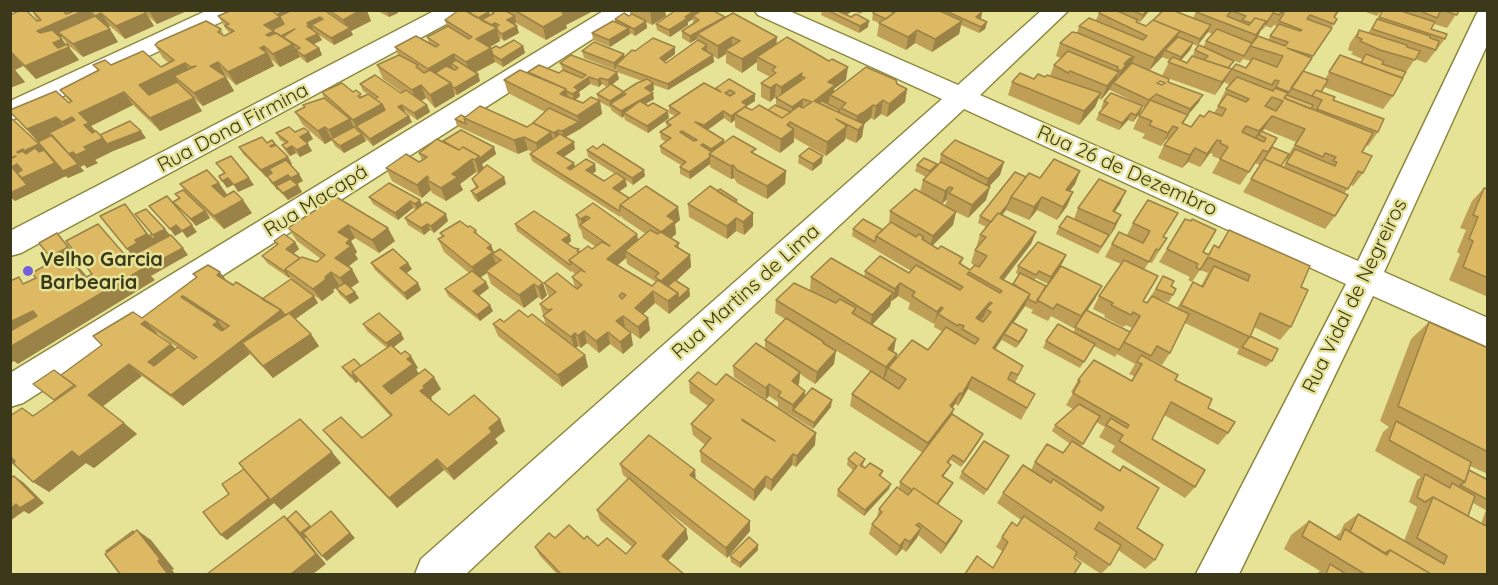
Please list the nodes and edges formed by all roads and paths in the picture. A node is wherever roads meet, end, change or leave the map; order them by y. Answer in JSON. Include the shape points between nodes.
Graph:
{"nodes":[{"id":1,"x":228,"y":10,"type":"edge"},
{"id":2,"x":455,"y":10,"type":"edge"},
{"id":3,"x":622,"y":10,"type":"edge"},
{"id":4,"x":766,"y":10,"type":"edge"},
{"id":5,"x":1488,"y":15,"type":"edge"},
{"id":6,"x":1052,"y":25,"type":"edge"},
{"id":7,"x":961,"y":97,"type":"junction"},
{"id":8,"x":10,"y":112,"type":"edge"},
{"id":9,"x":10,"y":244,"type":"edge"},
{"id":10,"x":1366,"y":277,"type":"junction"},
{"id":11,"x":1488,"y":333,"type":"edge"},
{"id":12,"x":10,"y":392,"type":"edge"},
{"id":13,"x":436,"y":574,"type":"edge"},
{"id":14,"x":1217,"y":574,"type":"edge"}],
"edges":[{"from":1,"to":8,"type":"street"},
{"from":2,"to":9,"type":"street","name":"Rua Dona Firmina"},
{"from":3,"to":12,"type":"street","name":"Rua Macapá"},
{"from":4,"to":7,"type":"street","name":"Rua 26 de Dezembro"},
{"from":5,"to":10,"type":"street","name":"Rua Vidal de Negreiros"},
{"from":6,"to":7,"type":"street","name":"Rua Martins de Lima"},
{"from":7,"to":10,"type":"street","name":"Rua 26 de Dezembro"},
{"from":7,"to":13,"type":"street","name":"Rua Martins de Lima"},
{"from":10,"to":11,"type":"street","name":"Rua 26 de Dezembro"},
{"from":10,"to":14,"type":"street","name":"Rua Vidal de Negreiros"}]}
